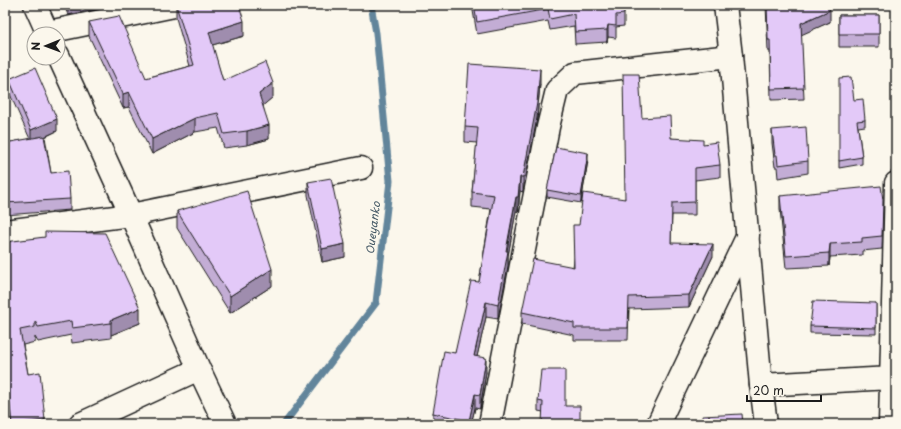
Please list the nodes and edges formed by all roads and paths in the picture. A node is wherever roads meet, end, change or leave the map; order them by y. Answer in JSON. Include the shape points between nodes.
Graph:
{"nodes":[{"id":1,"x":35,"y":5,"type":"edge"},
{"id":2,"x":178,"y":5,"type":"edge"},
{"id":3,"x":725,"y":5,"type":"edge"},
{"id":4,"x":45,"y":26,"type":"edge"},
{"id":5,"x":66,"y":29,"type":"edge"},
{"id":6,"x":731,"y":56,"type":"junction"},
{"id":7,"x":63,"y":66,"type":"edge"},
{"id":8,"x":361,"y":168,"type":"dead end"},
{"id":9,"x":896,"y":195,"type":"edge"},
{"id":10,"x":131,"y":215,"type":"junction"},
{"id":11,"x":5,"y":231,"type":"edge"},
{"id":12,"x":748,"y":234,"type":"junction"},
{"id":13,"x":199,"y":369,"type":"junction"},
{"id":14,"x":891,"y":378,"type":"junction"},
{"id":15,"x":761,"y":385,"type":"junction"},
{"id":16,"x":80,"y":424,"type":"edge"},
{"id":17,"x":226,"y":424,"type":"edge"},
{"id":18,"x":490,"y":424,"type":"edge"},
{"id":19,"x":658,"y":424,"type":"edge"},
{"id":20,"x":766,"y":424,"type":"edge"},
{"id":21,"x":890,"y":424,"type":"edge"}],
"edges":[{"from":1,"to":4,"type":"street"},
{"from":2,"to":5,"type":"street"},
{"from":3,"to":6,"type":"street"},
{"from":6,"to":12,"type":"street"},
{"from":6,"to":18,"type":"street","via":[[575,73],[557,90]]},
{"from":7,"to":10,"type":"street"},
{"from":8,"to":10,"type":"street"},
{"from":9,"to":14,"type":"street"},
{"from":10,"to":11,"type":"street"},
{"from":10,"to":13,"type":"street"},
{"from":12,"to":15,"type":"street"},
{"from":12,"to":19,"type":"street"},
{"from":13,"to":16,"type":"street"},
{"from":13,"to":17,"type":"street"},
{"from":14,"to":15,"type":"street"},
{"from":14,"to":21,"type":"street"},
{"from":15,"to":20,"type":"street"}]}
